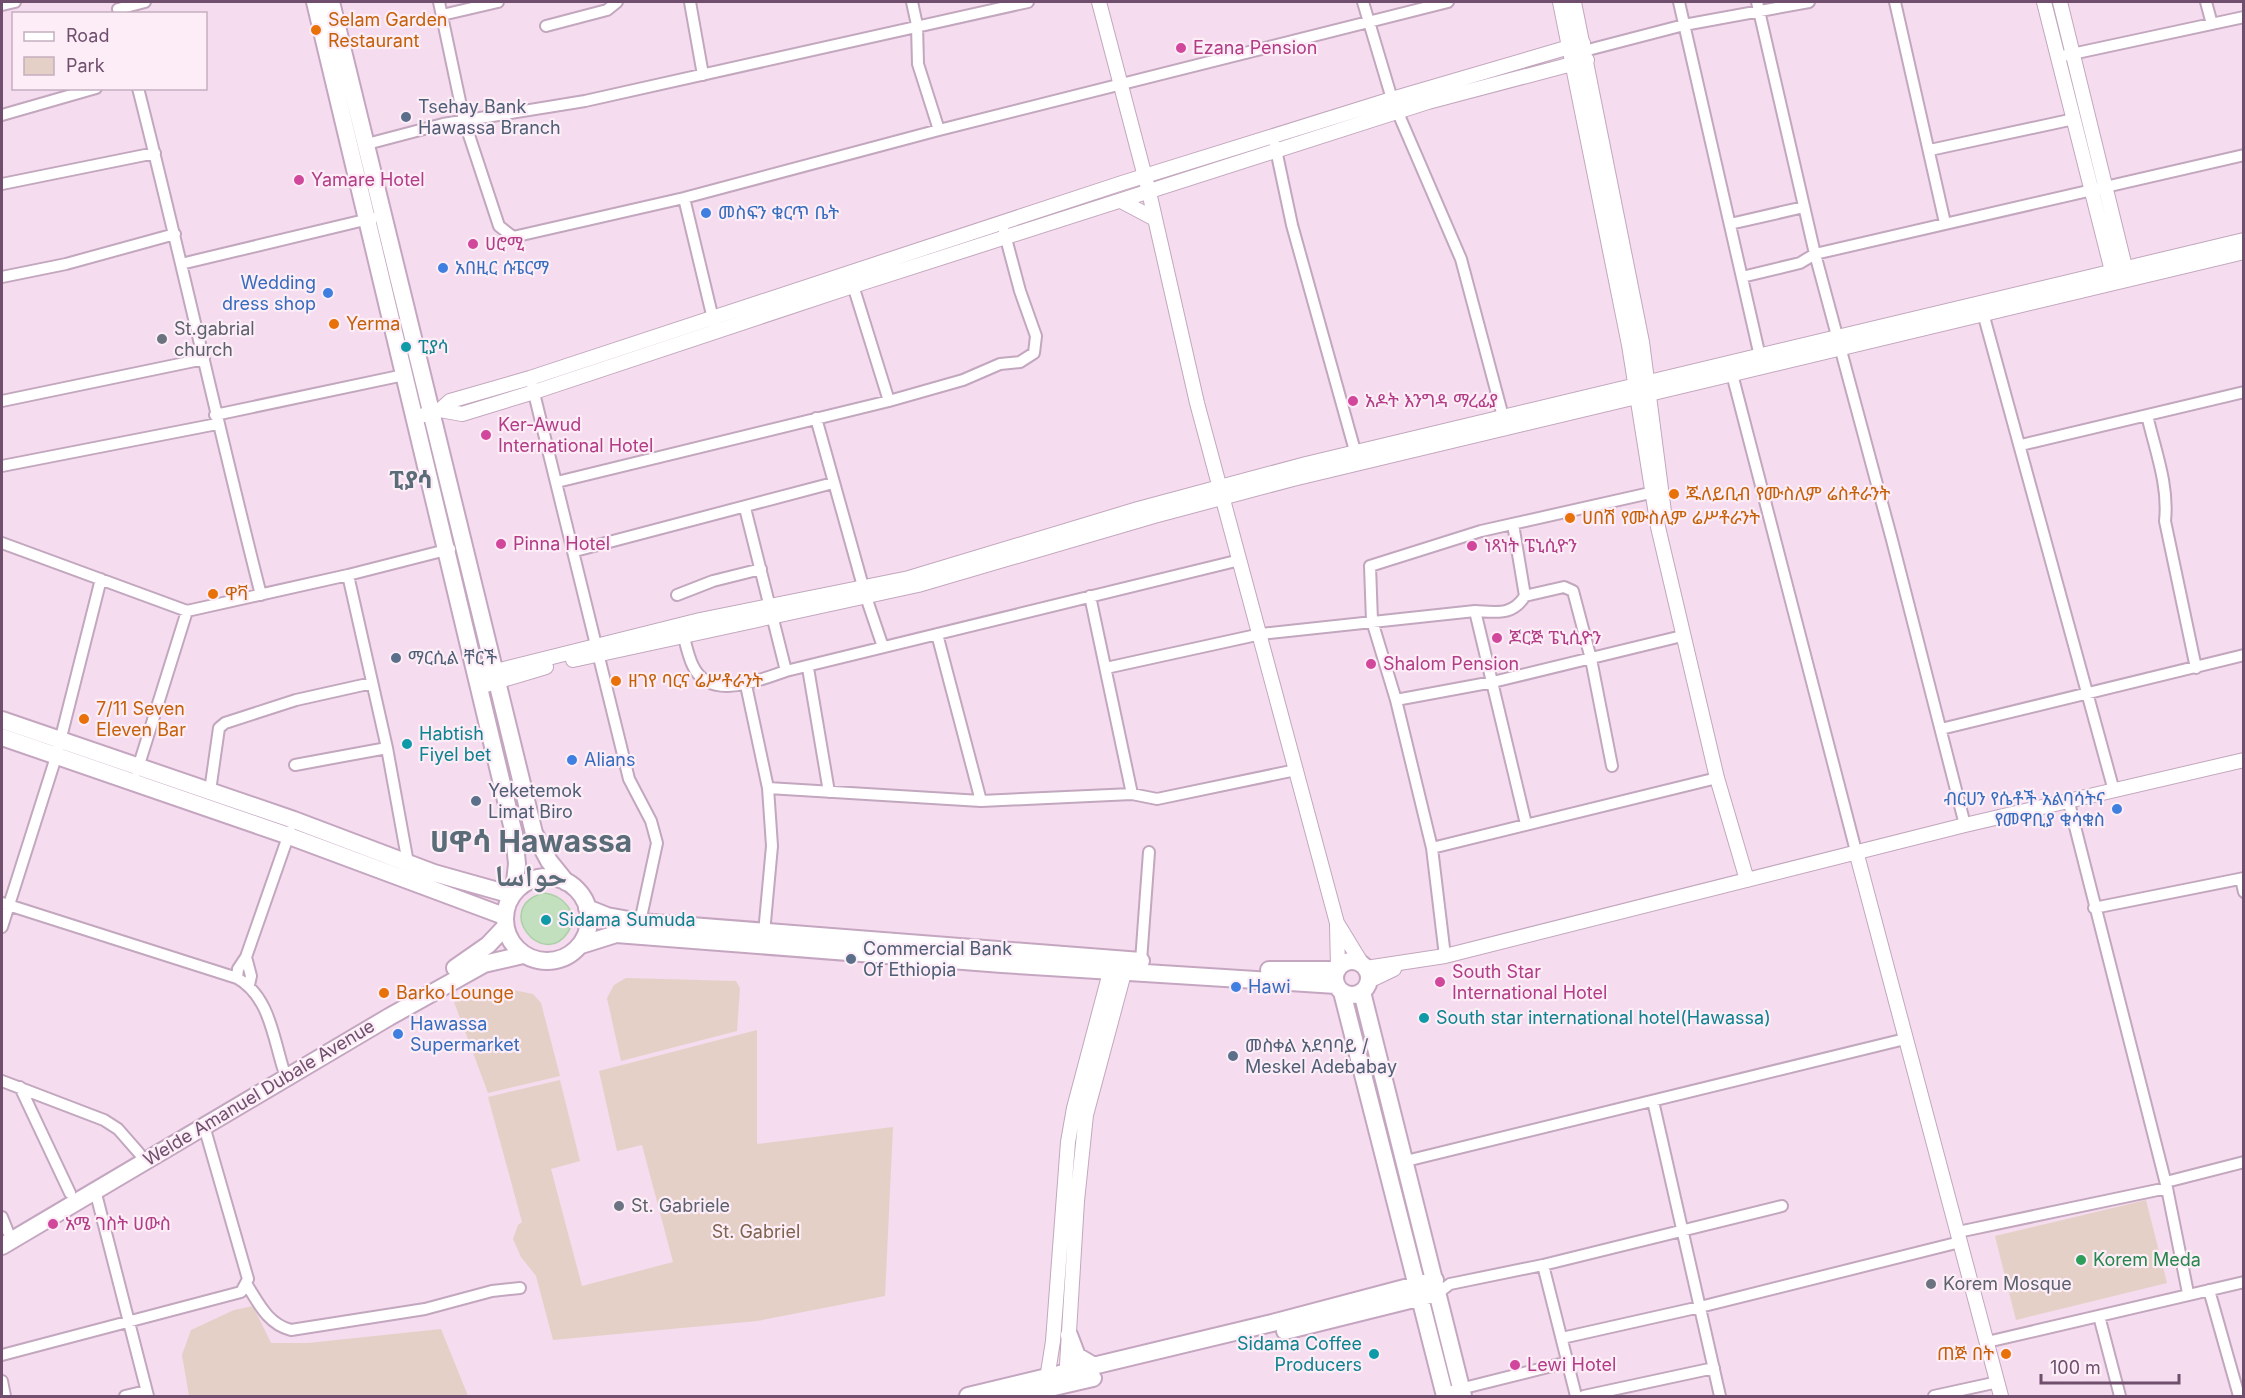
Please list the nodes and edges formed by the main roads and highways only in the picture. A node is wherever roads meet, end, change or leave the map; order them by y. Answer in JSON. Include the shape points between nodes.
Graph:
{"nodes":[{"id":1,"x":315,"y":2,"type":"edge"},
{"id":2,"x":331,"y":2,"type":"edge"},
{"id":3,"x":375,"y":218,"type":"junction"},
{"id":4,"x":2,"y":720,"type":"edge"},
{"id":5,"x":2,"y":737,"type":"edge"},
{"id":6,"x":58,"y":748,"type":"junction"},
{"id":7,"x":517,"y":864,"type":"junction"},
{"id":8,"x":566,"y":882,"type":"junction"},
{"id":9,"x":482,"y":887,"type":"junction"},
{"id":10,"x":513,"y":893,"type":"junction"},
{"id":11,"x":587,"y":908,"type":"junction"},
{"id":12,"x":505,"y":921,"type":"junction"},
{"id":13,"x":581,"y":945,"type":"junction"},
{"id":14,"x":523,"y":955,"type":"junction"},
{"id":15,"x":1124,"y":964,"type":"junction"},
{"id":16,"x":1365,"y":976,"type":"junction"},
{"id":17,"x":1338,"y":979,"type":"junction"},
{"id":18,"x":3,"y":1233,"type":"edge"},
{"id":19,"x":1441,"y":1286,"type":"junction"},
{"id":20,"x":1418,"y":1291,"type":"junction"},
{"id":21,"x":1069,"y":1335,"type":"road end"},
{"id":22,"x":1094,"y":1366,"type":"junction"},
{"id":23,"x":1066,"y":1378,"type":"junction"},
{"id":24,"x":1046,"y":1383,"type":"junction"},
{"id":25,"x":1462,"y":1393,"type":"edge"},
{"id":26,"x":1444,"y":1395,"type":"edge"},
{"id":27,"x":968,"y":1396,"type":"edge"},
{"id":28,"x":1015,"y":1396,"type":"edge"}],
"edges":[{"from":1,"to":3,"type":"main road"},
{"from":2,"to":3,"type":"main road","via":[[367,144]]},
{"from":3,"to":7,"type":"main road","via":[[413,417],[514,834]]},
{"from":3,"to":8,"type":"main road","via":[[436,411],[464,545],[534,833]]},
{"from":4,"to":6,"type":"main road"},
{"from":5,"to":6,"type":"main road"},
{"from":6,"to":9,"type":"main road","via":[[138,766]]},
{"from":6,"to":12,"type":"main road","via":[[134,783],[289,836]]},
{"from":7,"to":9,"type":"main road","via":[[504,881]]},
{"from":7,"to":10,"type":"main road"},
{"from":8,"to":10,"type":"main road","via":[[550,877],[534,879]]},
{"from":8,"to":11,"type":"main road","via":[[579,892]]},
{"from":9,"to":10,"type":"main road"},
{"from":10,"to":12,"type":"main road"},
{"from":11,"to":13,"type":"main road","via":[[588,927]]},
{"from":11,"to":15,"type":"main road","via":[[640,922]]},
{"from":12,"to":14,"type":"main road","via":[[511,943]]},
{"from":12,"to":18,"type":"main road","via":[[473,957]]},
{"from":13,"to":14,"type":"main road","via":[[569,956],[554,961],[538,961]]},
{"from":13,"to":15,"type":"main road","via":[[616,934]]},
{"from":14,"to":18,"type":"main road","name":"Welde Amanuel Dubale Avenue","via":[[484,964],[95,1190]]},
{"from":15,"to":17,"type":"main road","via":[[1290,971]]},
{"from":16,"to":17,"type":"main road","via":[[1350,961]]},
{"from":16,"to":17,"type":"main road","via":[[1354,995]]},
{"from":16,"to":19,"type":"main road","via":[[1406,1161]]},
{"from":17,"to":20,"type":"main road"},
{"from":19,"to":20,"type":"main road"},
{"from":19,"to":25,"type":"main road"},
{"from":20,"to":22,"type":"main road"},
{"from":20,"to":23,"type":"main road"},
{"from":20,"to":26,"type":"main road"},
{"from":21,"to":22,"type":"main road","via":[[1077,1356]]},
{"from":22,"to":23,"type":"main road"},
{"from":23,"to":24,"type":"main road"},
{"from":24,"to":27,"type":"main road"},
{"from":24,"to":28,"type":"main road"}]}
